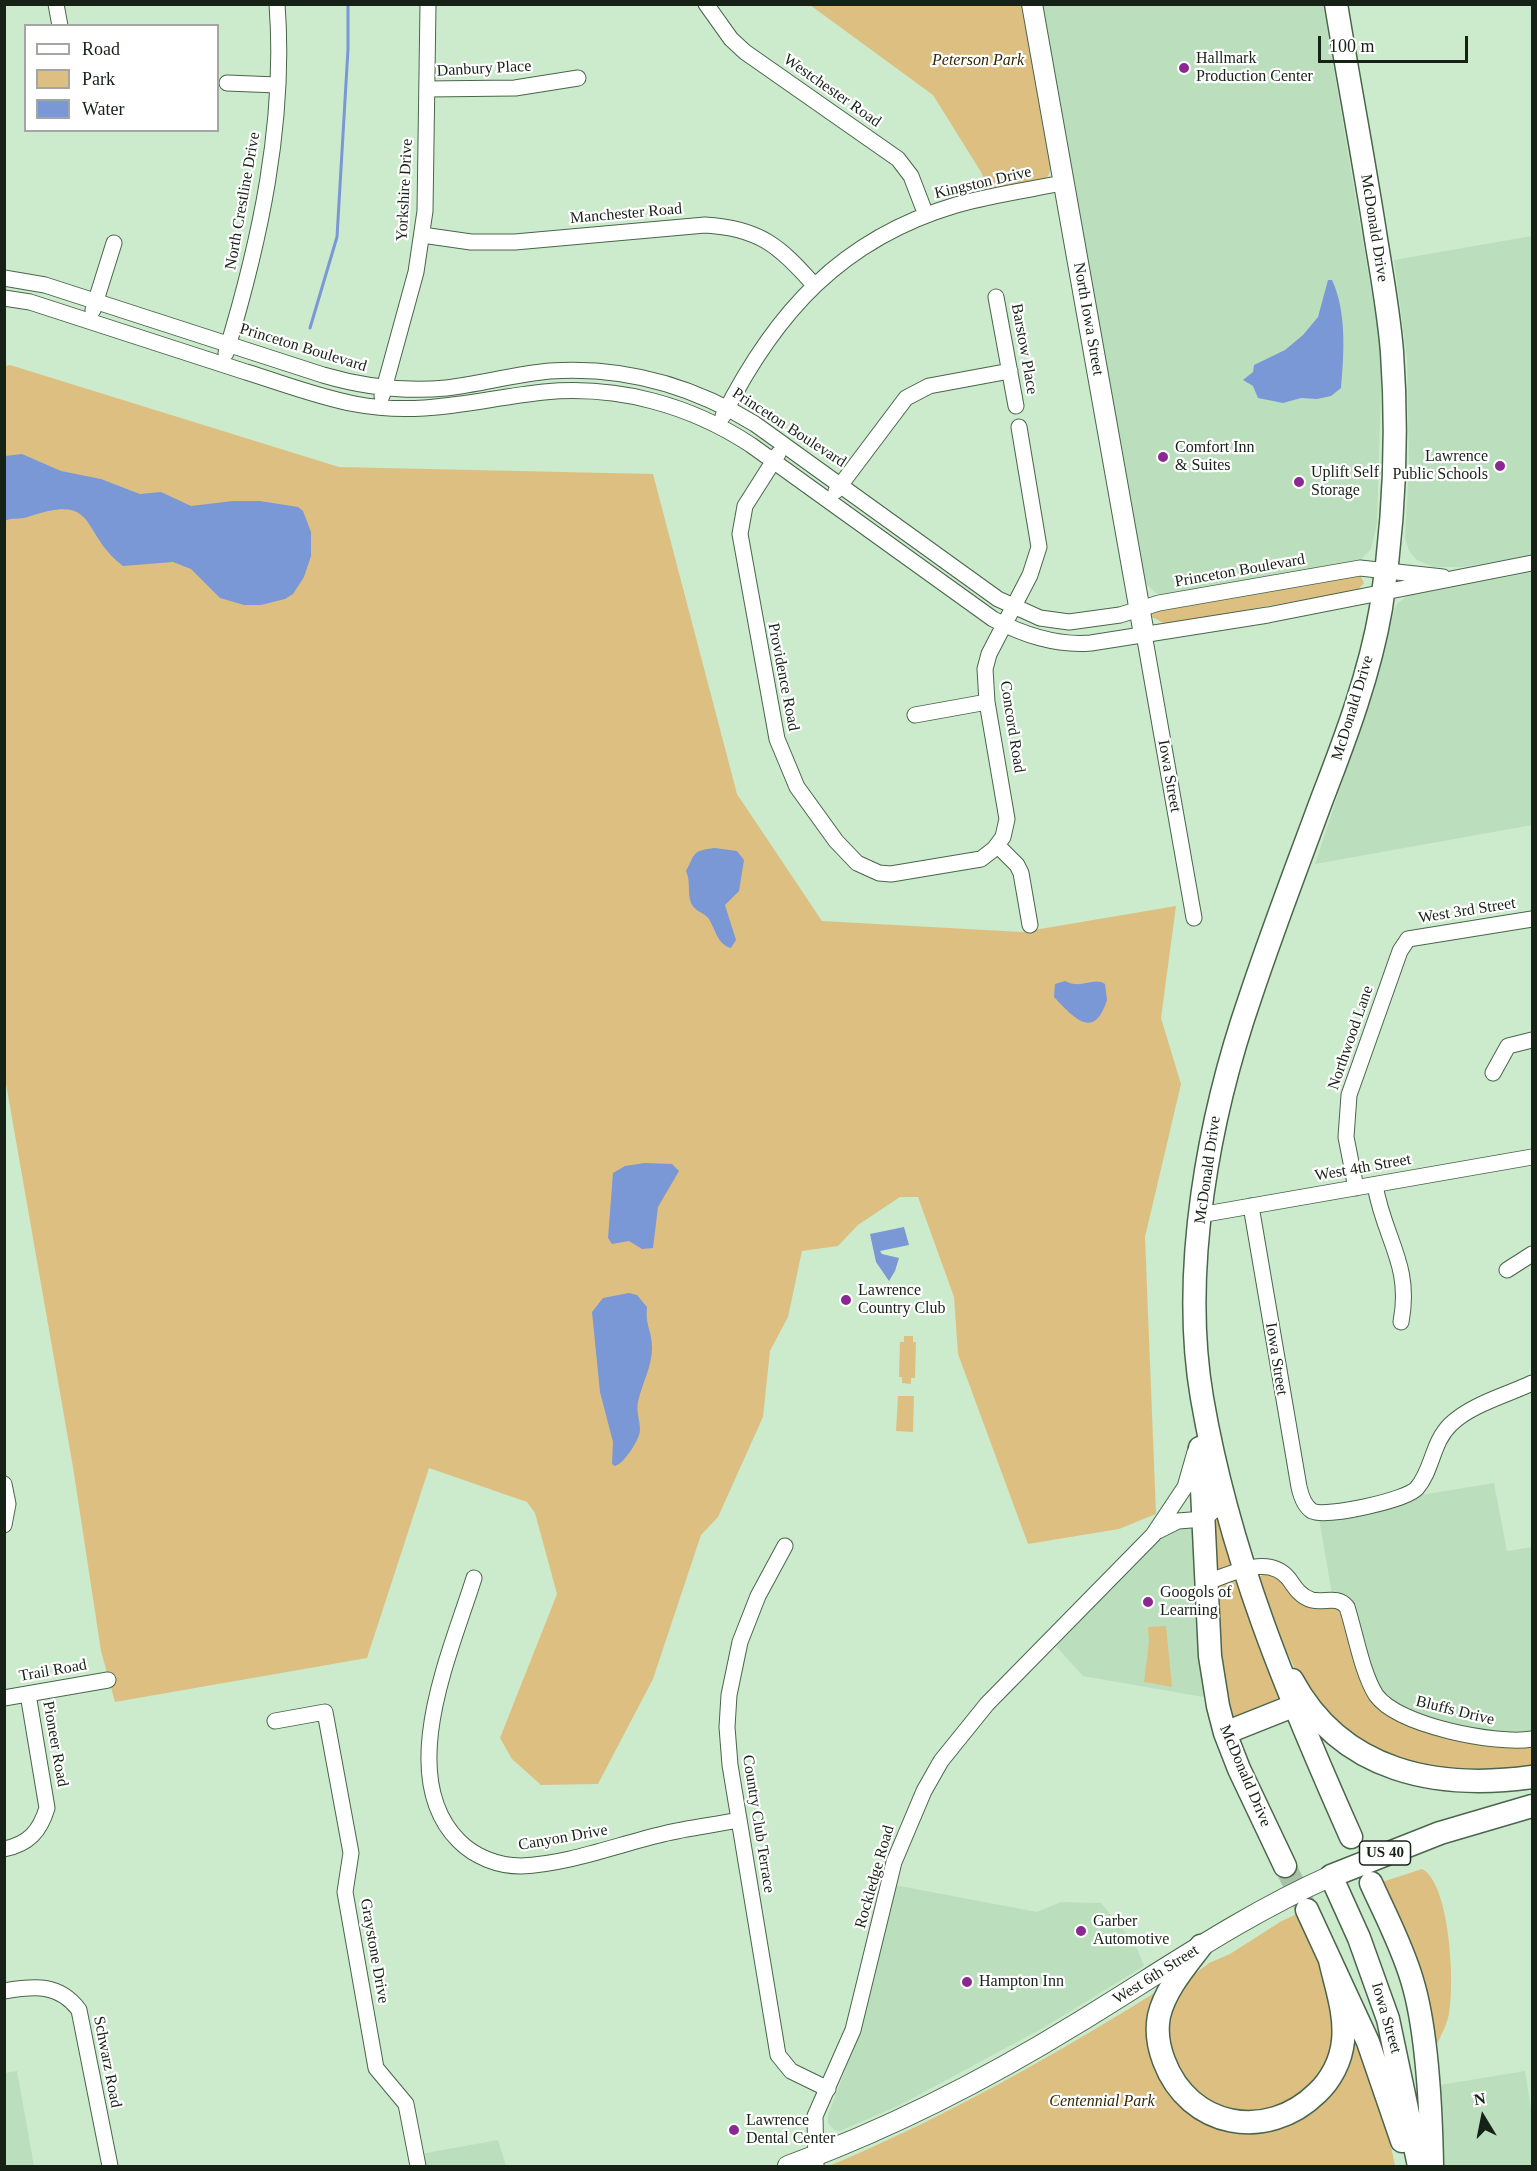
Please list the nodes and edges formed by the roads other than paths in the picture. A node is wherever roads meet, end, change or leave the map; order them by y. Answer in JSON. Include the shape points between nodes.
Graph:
{"nodes":[{"id":1,"x":56,"y":4,"type":"edge"},
{"id":2,"x":277,"y":4,"type":"edge"},
{"id":3,"x":428,"y":4,"type":"edge"},
{"id":4,"x":706,"y":4,"type":"edge"},
{"id":5,"x":1032,"y":4,"type":"edge"},
{"id":6,"x":1336,"y":4,"type":"edge"},
{"id":7,"x":60,"y":24,"type":"edge"},
{"id":8,"x":578,"y":78,"type":"dead end"},
{"id":9,"x":227,"y":83,"type":"dead end"},
{"id":10,"x":277,"y":85,"type":"junction"},
{"id":11,"x":427,"y":89,"type":"junction"},
{"id":12,"x":1063,"y":183,"type":"junction"},
{"id":13,"x":926,"y":215,"type":"junction"},
{"id":14,"x":422,"y":235,"type":"junction"},
{"id":15,"x":114,"y":243,"type":"dead end"},
{"id":16,"x":4,"y":278,"type":"edge"},
{"id":17,"x":814,"y":285,"type":"junction"},
{"id":18,"x":996,"y":297,"type":"dead end"},
{"id":19,"x":4,"y":298,"type":"edge"},
{"id":20,"x":96,"y":301,"type":"junction"},
{"id":21,"x":90,"y":321,"type":"junction"},
{"id":22,"x":228,"y":344,"type":"junction"},
{"id":23,"x":222,"y":364,"type":"junction"},
{"id":24,"x":1010,"y":371,"type":"junction"},
{"id":25,"x":383,"y":388,"type":"junction"},
{"id":26,"x":1016,"y":406,"type":"dead end"},
{"id":27,"x":727,"y":407,"type":"junction"},
{"id":28,"x":381,"y":408,"type":"junction"},
{"id":29,"x":718,"y":425,"type":"junction"},
{"id":30,"x":1019,"y":427,"type":"dead end"},
{"id":31,"x":784,"y":445,"type":"junction"},
{"id":32,"x":773,"y":460,"type":"junction"},
{"id":33,"x":841,"y":484,"type":"junction"},
{"id":34,"x":829,"y":501,"type":"junction"},
{"id":35,"x":1533,"y":563,"type":"edge"},
{"id":36,"x":1386,"y":569,"type":"junction"},
{"id":37,"x":1452,"y":578,"type":"junction"},
{"id":38,"x":1382,"y":594,"type":"junction"},
{"id":39,"x":1012,"y":607,"type":"junction"},
{"id":40,"x":1139,"y":609,"type":"junction"},
{"id":41,"x":1004,"y":625,"type":"junction"},
{"id":42,"x":1144,"y":634,"type":"junction"},
{"id":43,"x":987,"y":702,"type":"junction"},
{"id":44,"x":915,"y":715,"type":"dead end"},
{"id":45,"x":997,"y":845,"type":"junction"},
{"id":46,"x":1194,"y":918,"type":"dead end"},
{"id":47,"x":1533,"y":919,"type":"edge"},
{"id":48,"x":1030,"y":926,"type":"dead end"},
{"id":49,"x":1408,"y":939,"type":"joint"},
{"id":50,"x":1533,"y":1040,"type":"edge"},
{"id":51,"x":1493,"y":1072,"type":"dead end"},
{"id":52,"x":1533,"y":1157,"type":"edge"},
{"id":53,"x":1375,"y":1185,"type":"junction"},
{"id":54,"x":1356,"y":1188,"type":"junction"},
{"id":55,"x":1251,"y":1206,"type":"junction"},
{"id":56,"x":1200,"y":1215,"type":"junction"},
{"id":57,"x":1533,"y":1254,"type":"edge"},
{"id":58,"x":1507,"y":1270,"type":"dead end"},
{"id":59,"x":1401,"y":1323,"type":"dead end"},
{"id":60,"x":1533,"y":1383,"type":"edge"},
{"id":61,"x":1202,"y":1396,"type":"junction"},
{"id":62,"x":1200,"y":1435,"type":"junction"},
{"id":63,"x":4,"y":1484,"type":"edge"},
{"id":64,"x":1224,"y":1502,"type":"junction"},
{"id":65,"x":1204,"y":1519,"type":"junction"},
{"id":66,"x":4,"y":1525,"type":"edge"},
{"id":67,"x":1153,"y":1534,"type":"junction"},
{"id":68,"x":785,"y":1546,"type":"dead end"},
{"id":69,"x":1244,"y":1570,"type":"junction"},
{"id":70,"x":474,"y":1578,"type":"dead end"},
{"id":71,"x":1207,"y":1582,"type":"junction"},
{"id":72,"x":1267,"y":1634,"type":"junction"},
{"id":73,"x":108,"y":1680,"type":"dead end"},
{"id":74,"x":28,"y":1694,"type":"junction"},
{"id":75,"x":4,"y":1698,"type":"edge"},
{"id":76,"x":1293,"y":1706,"type":"junction"},
{"id":77,"x":275,"y":1721,"type":"dead end"},
{"id":78,"x":1225,"y":1733,"type":"junction"},
{"id":79,"x":1533,"y":1739,"type":"edge"},
{"id":80,"x":1533,"y":1777,"type":"edge"},
{"id":81,"x":1533,"y":1806,"type":"edge"},
{"id":82,"x":739,"y":1820,"type":"junction"},
{"id":83,"x":1351,"y":1838,"type":"dead end"},
{"id":84,"x":4,"y":1849,"type":"edge"},
{"id":85,"x":1285,"y":1866,"type":"tunnel mouth"},
{"id":86,"x":1331,"y":1876,"type":"junction"},
{"id":87,"x":1371,"y":1883,"type":"dead end"},
{"id":88,"x":1307,"y":1910,"type":"tunnel mouth"},
{"id":89,"x":1201,"y":1946,"type":"junction"},
{"id":90,"x":1330,"y":1960,"type":"junction"},
{"id":91,"x":4,"y":1991,"type":"edge"},
{"id":92,"x":828,"y":2089,"type":"junction"},
{"id":93,"x":816,"y":2161,"type":"edge"},
{"id":94,"x":110,"y":2166,"type":"edge"},
{"id":95,"x":418,"y":2166,"type":"edge"},
{"id":96,"x":788,"y":2166,"type":"edge"},
{"id":97,"x":1410,"y":2166,"type":"edge"},
{"id":98,"x":1419,"y":2166,"type":"edge"},
{"id":99,"x":1432,"y":2166,"type":"edge"}],
"edges":[{"from":1,"to":7,"type":"street"},
{"from":2,"to":10,"type":"street","name":"North Crestline Drive"},
{"from":3,"to":11,"type":"street","name":"Yorkshire Drive"},
{"from":4,"to":13,"type":"street","name":"Westchester Road","via":[[745,52],[898,159],[911,176]]},
{"from":5,"to":12,"type":"main road","name":"North Iowa Street"},
{"from":6,"to":36,"type":"highway","name":"McDonald Drive","via":[[1392,350],[1394,454]]},
{"from":8,"to":11,"type":"street","name":"Danbury Place","via":[[515,88]]},
{"from":9,"to":10,"type":"street"},
{"from":10,"to":22,"type":"street","name":"North Crestline Drive","via":[[262,213],[245,291]]},
{"from":11,"to":14,"type":"street","name":"Yorkshire Drive"},
{"from":12,"to":13,"type":"street","name":"Kingston Drive","via":[[990,196]]},
{"from":12,"to":40,"type":"main road","name":"North Iowa Street"},
{"from":13,"to":17,"type":"street","name":"Kingston Drive","via":[[876,240]]},
{"from":14,"to":17,"type":"street","name":"Manchester Road","via":[[471,242],[515,242],[723,226],[753,233],[773,244]]},
{"from":14,"to":25,"type":"street","name":"Yorkshire Drive","via":[[416,272]]},
{"from":15,"to":20,"type":"street"},
{"from":16,"to":20,"type":"street","name":"Princeton Boulevard","via":[[45,285]]},
{"from":17,"to":27,"type":"street","name":"Kingston Drive","via":[[762,345]]},
{"from":18,"to":24,"type":"street","name":"Barstow Place"},
{"from":19,"to":21,"type":"street"},
{"from":20,"to":21,"type":"street"},
{"from":20,"to":22,"type":"street","name":"Princeton Boulevard"},
{"from":21,"to":23,"type":"street"},
{"from":22,"to":23,"type":"street","name":"North Crestline Drive"},
{"from":22,"to":25,"type":"street","name":"Princeton Boulevard","via":[[323,375]]},
{"from":23,"to":28,"type":"street","via":[[329,398]]},
{"from":24,"to":26,"type":"street","name":"Barstow Place"},
{"from":24,"to":33,"type":"street","via":[[929,386],[906,398]]},
{"from":25,"to":27,"type":"street","name":"Princeton Boulevard","via":[[425,390],[550,371],[596,371],[662,382]]},
{"from":25,"to":28,"type":"street","name":"Yorkshire Drive"},
{"from":27,"to":29,"type":"street","name":"Kingston Drive"},
{"from":27,"to":31,"type":"street","name":"Princeton Boulevard"},
{"from":28,"to":29,"type":"street","via":[[439,408],[545,392],[588,391],[645,399]]},
{"from":29,"to":32,"type":"street"},
{"from":30,"to":39,"type":"street","name":"Concord Road","via":[[1039,547]]},
{"from":31,"to":32,"type":"street","name":"Providence Road"},
{"from":31,"to":33,"type":"street","name":"Princeton Boulevard"},
{"from":32,"to":34,"type":"street"},
{"from":32,"to":45,"type":"street","name":"Providence Road","via":[[745,506],[741,549],[771,721],[797,786],[847,855],[879,873],[903,874],[981,859]]},
{"from":33,"to":34,"type":"street"},
{"from":33,"to":39,"type":"street","name":"Princeton Boulevard"},
{"from":34,"to":41,"type":"street"},
{"from":35,"to":37,"type":"street"},
{"from":36,"to":37,"type":"street","name":"Princeton Boulevard"},
{"from":36,"to":38,"type":"highway","name":"McDonald Drive"},
{"from":36,"to":40,"type":"street","name":"Princeton Boulevard","via":[[1347,570]]},
{"from":37,"to":38,"type":"street"},
{"from":38,"to":42,"type":"street"},
{"from":38,"to":56,"type":"highway","name":"McDonald Drive","via":[[1347,734],[1228,1067]]},
{"from":39,"to":40,"type":"street","name":"Princeton Boulevard","via":[[1040,618],[1069,622]]},
{"from":39,"to":41,"type":"street","name":"Concord Road"},
{"from":40,"to":42,"type":"main road","name":"North Iowa Street"},
{"from":41,"to":42,"type":"street","via":[[1064,644]]},
{"from":41,"to":43,"type":"street","name":"Concord Road","via":[[989,654]]},
{"from":42,"to":46,"type":"street","name":"Iowa Street"},
{"from":43,"to":44,"type":"street"},
{"from":43,"to":45,"type":"street","name":"Concord Road","via":[[1006,807],[1005,830]]},
{"from":45,"to":48,"type":"street","via":[[1021,873]]},
{"from":47,"to":49,"type":"street","name":"West 3rd Street"},
{"from":49,"to":54,"type":"street","name":"Northwood Lane","via":[[1400,951],[1349,1095],[1346,1137]]},
{"from":50,"to":51,"type":"street","via":[[1508,1046]]},
{"from":52,"to":53,"type":"street","name":"West 4th Street"},
{"from":53,"to":54,"type":"street","name":"West 4th Street"},
{"from":53,"to":59,"type":"street","via":[[1405,1282]]},
{"from":54,"to":55,"type":"street","name":"West 4th Street"},
{"from":55,"to":56,"type":"street","name":"West 4th Street"},
{"from":55,"to":60,"type":"street","name":"Iowa Street","via":[[1289,1438],[1302,1497],[1310,1509],[1329,1513],[1408,1495],[1422,1481],[1434,1449],[1451,1424]]},
{"from":56,"to":61,"type":"highway","name":"McDonald Drive","via":[[1196,1306]]},
{"from":57,"to":58,"type":"street"},
{"from":61,"to":62,"type":"highway","name":"McDonald Drive"},
{"from":61,"to":64,"type":"highway","name":"McDonald Drive"},
{"from":62,"to":65,"type":"highway","name":"McDonald Drive"},
{"from":62,"to":67,"type":"street","via":[[1185,1487]]},
{"from":63,"to":66,"type":"street","via":[[8,1504]]},
{"from":64,"to":65,"type":"street"},
{"from":64,"to":69,"type":"highway","name":"McDonald Drive"},
{"from":65,"to":67,"type":"street","via":[[1178,1521]]},
{"from":65,"to":71,"type":"highway","name":"McDonald Drive"},
{"from":67,"to":92,"type":"street","name":"Rockledge Road","via":[[987,1704],[941,1761],[914,1810],[894,1862],[853,2030]]},
{"from":68,"to":82,"type":"street","name":"Country Club Terrace","via":[[749,1616],[733,1668],[727,1728]]},
{"from":69,"to":71,"type":"street","name":"Bluffs Drive"},
{"from":69,"to":72,"type":"highway","name":"McDonald Drive"},
{"from":69,"to":79,"type":"street","name":"Bluffs Drive","via":[[1274,1567],[1305,1597],[1342,1601],[1371,1686],[1400,1715],[1500,1741]]},
{"from":70,"to":82,"type":"street","name":"Canyon Drive","via":[[433,1713],[428,1749],[438,1812],[463,1845],[488,1860],[524,1866],[592,1854],[663,1833]]},
{"from":71,"to":78,"type":"highway","name":"McDonald Drive","via":[[1211,1664]]},
{"from":72,"to":76,"type":"highway","name":"McDonald Drive"},
{"from":72,"to":80,"type":"highway","via":[[1308,1703],[1347,1741],[1373,1758],[1397,1770],[1448,1781]]},
{"from":73,"to":74,"type":"street","name":"Trail Road"},
{"from":74,"to":75,"type":"street","name":"Trail Road"},
{"from":74,"to":84,"type":"street","name":"Pioneer Road","via":[[47,1808],[32,1837]]},
{"from":76,"to":78,"type":"highway"},
{"from":76,"to":83,"type":"highway","name":"McDonald Drive"},
{"from":77,"to":95,"type":"street","name":"Graystone Drive","via":[[326,1712],[351,1853],[345,1892],[376,2068],[406,2104]]},
{"from":78,"to":85,"type":"highway","name":"McDonald Drive"},
{"from":81,"to":86,"type":"highway","name":"West 6th Street","number":"US 40","via":[[1440,1833]]},
{"from":82,"to":92,"type":"street","name":"Country Club Terrace","via":[[778,2055],[791,2071]]},
{"from":86,"to":89,"type":"main road","name":"West 6th Street","via":[[1264,1908]]},
{"from":86,"to":98,"type":"highway","name":"Iowa Street","via":[[1359,1938],[1388,2019]]},
{"from":87,"to":99,"type":"highway","via":[[1407,1963],[1418,2003]]},
{"from":88,"to":90,"type":"highway"},
{"from":89,"to":90,"type":"highway","via":[[1162,2007],[1158,2028],[1161,2055],[1175,2084],[1195,2104],[1218,2116],[1248,2123],[1287,2115],[1324,2087],[1333,2072],[1343,2042],[1343,2026]]},
{"from":89,"to":93,"type":"main road","name":"West 6th Street","via":[[1074,2026]]},
{"from":90,"to":97,"type":"highway","via":[[1378,2067]]},
{"from":91,"to":94,"type":"street","name":"Schwarz Road","via":[[47,1987],[66,1995],[79,2010]]},
{"from":92,"to":93,"type":"street","name":"Rockledge Road","via":[[815,2116]]},
{"from":93,"to":96,"type":"main road","name":"West 6th Street"}]}
